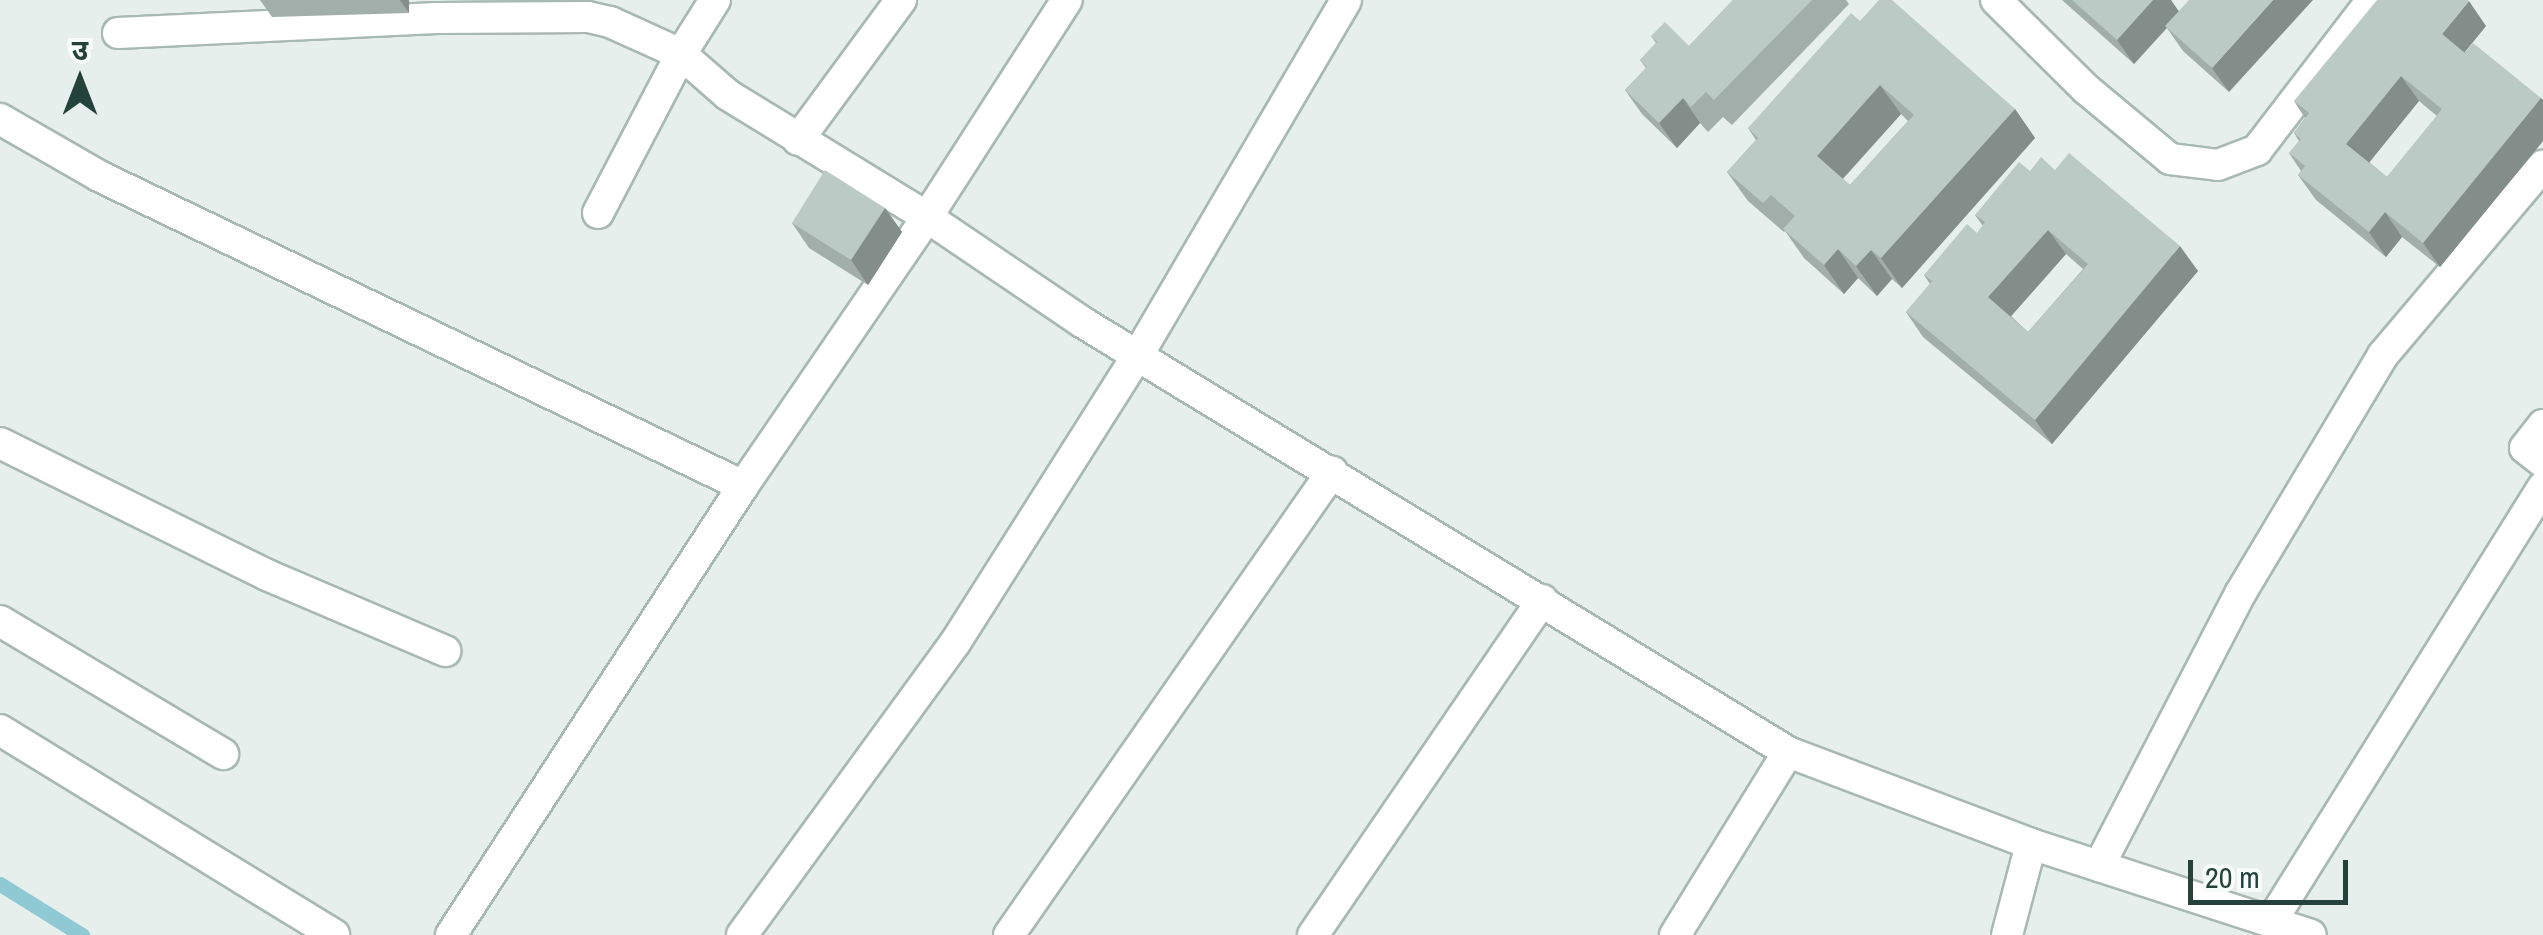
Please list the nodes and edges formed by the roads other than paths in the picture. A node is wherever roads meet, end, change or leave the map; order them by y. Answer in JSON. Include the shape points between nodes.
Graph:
{"nodes":[{"id":1,"x":715,"y":0,"type":"edge"},
{"id":2,"x":901,"y":0,"type":"edge"},
{"id":3,"x":1067,"y":0,"type":"edge"},
{"id":4,"x":1346,"y":0,"type":"edge"},
{"id":5,"x":1996,"y":0,"type":"edge"},
{"id":6,"x":2372,"y":0,"type":"edge"},
{"id":7,"x":420,"y":9,"type":"edge"},
{"id":8,"x":118,"y":32,"type":"dead end"},
{"id":9,"x":681,"y":54,"type":"junction"},
{"id":10,"x":0,"y":119,"type":"edge"},
{"id":11,"x":798,"y":140,"type":"junction"},
{"id":12,"x":2543,"y":166,"type":"edge"},
{"id":13,"x":598,"y":213,"type":"dead end"},
{"id":14,"x":927,"y":217,"type":"junction"},
{"id":15,"x":1138,"y":356,"type":"junction"},
{"id":16,"x":2543,"y":426,"type":"edge"},
{"id":17,"x":0,"y":443,"type":"edge"},
{"id":18,"x":2543,"y":462,"type":"edge"},
{"id":19,"x":1332,"y":472,"type":"junction"},
{"id":20,"x":742,"y":486,"type":"junction"},
{"id":21,"x":2543,"y":487,"type":"edge"},
{"id":22,"x":1542,"y":600,"type":"junction"},
{"id":23,"x":0,"y":621,"type":"edge"},
{"id":24,"x":445,"y":651,"type":"dead end"},
{"id":25,"x":0,"y":730,"type":"edge"},
{"id":26,"x":1788,"y":752,"type":"junction"},
{"id":27,"x":223,"y":754,"type":"dead end"},
{"id":28,"x":2031,"y":844,"type":"junction"},
{"id":29,"x":2099,"y":866,"type":"junction"},
{"id":30,"x":2271,"y":922,"type":"junction"},
{"id":31,"x":334,"y":935,"type":"edge"},
{"id":32,"x":451,"y":935,"type":"edge"},
{"id":33,"x":742,"y":935,"type":"edge"},
{"id":34,"x":1009,"y":935,"type":"edge"},
{"id":35,"x":1312,"y":935,"type":"edge"},
{"id":36,"x":1675,"y":935,"type":"edge"},
{"id":37,"x":2007,"y":935,"type":"edge"},
{"id":38,"x":2311,"y":935,"type":"edge"}],
"edges":[{"from":1,"to":9,"type":"street"},
{"from":2,"to":11,"type":"street"},
{"from":3,"to":14,"type":"street"},
{"from":4,"to":15,"type":"street"},
{"from":5,"to":6,"type":"street","via":[[2170,159],[2218,165],[2257,150]]},
{"from":7,"to":8,"type":"street"},
{"from":7,"to":9,"type":"street","via":[[588,17]]},
{"from":9,"to":11,"type":"street","via":[[728,95]]},
{"from":9,"to":13,"type":"street"},
{"from":10,"to":20,"type":"street","via":[[99,176]]},
{"from":11,"to":14,"type":"street"},
{"from":12,"to":29,"type":"street","via":[[2383,356],[2240,594]]},
{"from":14,"to":15,"type":"street"},
{"from":14,"to":20,"type":"street"},
{"from":15,"to":19,"type":"street"},
{"from":15,"to":33,"type":"street","via":[[955,643]]},
{"from":16,"to":18,"type":"street","via":[[2525,448]]},
{"from":17,"to":24,"type":"street","via":[[266,575]]},
{"from":19,"to":22,"type":"street"},
{"from":19,"to":34,"type":"street"},
{"from":20,"to":32,"type":"street"},
{"from":21,"to":30,"type":"street"},
{"from":22,"to":26,"type":"street"},
{"from":22,"to":35,"type":"street"},
{"from":23,"to":27,"type":"street"},
{"from":25,"to":31,"type":"street"},
{"from":26,"to":28,"type":"street"},
{"from":26,"to":36,"type":"street"},
{"from":28,"to":29,"type":"street"},
{"from":28,"to":37,"type":"street"},
{"from":29,"to":30,"type":"street"},
{"from":30,"to":38,"type":"street"}]}
